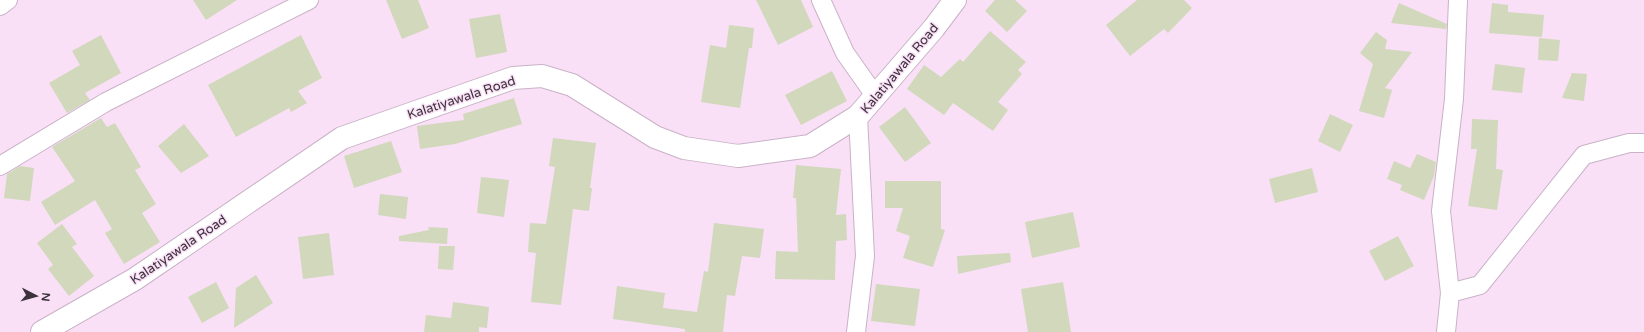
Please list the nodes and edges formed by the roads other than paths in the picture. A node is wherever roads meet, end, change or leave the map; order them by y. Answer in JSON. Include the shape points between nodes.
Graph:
{"nodes":[{"id":1,"x":8,"y":0,"type":"edge"},
{"id":2,"x":309,"y":0,"type":"edge"},
{"id":3,"x":820,"y":0,"type":"edge"},
{"id":4,"x":955,"y":0,"type":"edge"},
{"id":5,"x":1458,"y":0,"type":"edge"},
{"id":6,"x":0,"y":6,"type":"edge"},
{"id":7,"x":876,"y":97,"type":"junction"},
{"id":8,"x":858,"y":116,"type":"junction"},
{"id":9,"x":1644,"y":143,"type":"edge"},
{"id":10,"x":0,"y":166,"type":"edge"},
{"id":11,"x":1450,"y":293,"type":"junction"},
{"id":12,"x":42,"y":332,"type":"edge"},
{"id":13,"x":856,"y":332,"type":"edge"},
{"id":14,"x":1446,"y":332,"type":"edge"}],
"edges":[{"from":1,"to":6,"type":"street"},
{"from":2,"to":10,"type":"street","via":[[106,102]]},
{"from":3,"to":7,"type":"street","via":[[845,53]]},
{"from":4,"to":7,"type":"street","name":"Kalatiyawala Road"},
{"from":5,"to":11,"type":"street","via":[[1454,99],[1441,211]]},
{"from":7,"to":8,"type":"street","name":"Kalatiyawala Road"},
{"from":8,"to":12,"type":"street","name":"Kalatiyawala Road","via":[[810,146],[738,156],[684,148],[655,137],[572,85],[542,76],[513,78],[342,138],[135,279]]},
{"from":8,"to":13,"type":"street","via":[[865,256]]},
{"from":9,"to":11,"type":"street","via":[[1628,142],[1584,155],[1480,285]]},
{"from":11,"to":14,"type":"street"}]}
